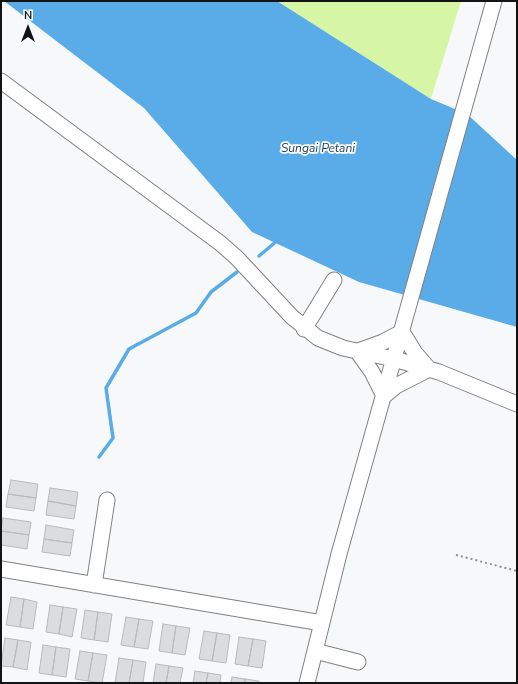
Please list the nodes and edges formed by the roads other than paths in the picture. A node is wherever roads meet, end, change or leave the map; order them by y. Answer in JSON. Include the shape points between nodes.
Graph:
{"nodes":[{"id":1,"x":494,"y":1,"type":"edge"},
{"id":2,"x":1,"y":80,"type":"edge"},
{"id":3,"x":334,"y":280,"type":"dead end"},
{"id":4,"x":304,"y":329,"type":"junction"},
{"id":5,"x":402,"y":332,"type":"junction"},
{"id":6,"x":357,"y":351,"type":"junction"},
{"id":7,"x":394,"y":359,"type":"junction"},
{"id":8,"x":428,"y":369,"type":"junction"},
{"id":9,"x":384,"y":396,"type":"junction"},
{"id":10,"x":517,"y":404,"type":"edge"},
{"id":11,"x":107,"y":500,"type":"dead end"},
{"id":12,"x":1,"y":569,"type":"edge"},
{"id":13,"x":94,"y":585,"type":"junction"},
{"id":14,"x":322,"y":623,"type":"junction"},
{"id":15,"x":315,"y":651,"type":"junction"},
{"id":16,"x":358,"y":662,"type":"dead end"},
{"id":17,"x":307,"y":683,"type":"edge"}],
"edges":[{"from":1,"to":5,"type":"street"},
{"from":2,"to":4,"type":"street","via":[[237,258]]},
{"from":3,"to":4,"type":"street"},
{"from":4,"to":6,"type":"street","via":[[331,344]]},
{"from":5,"to":6,"type":"street"},
{"from":5,"to":7,"type":"street"},
{"from":5,"to":8,"type":"street"},
{"from":6,"to":7,"type":"street"},
{"from":6,"to":9,"type":"street","via":[[372,372]]},
{"from":7,"to":8,"type":"street"},
{"from":7,"to":9,"type":"street"},
{"from":8,"to":9,"type":"street","via":[[396,386]]},
{"from":8,"to":10,"type":"street","via":[[467,382]]},
{"from":9,"to":14,"type":"street"},
{"from":11,"to":13,"type":"street"},
{"from":12,"to":13,"type":"street"},
{"from":13,"to":14,"type":"street"},
{"from":14,"to":15,"type":"street"},
{"from":15,"to":16,"type":"street"},
{"from":15,"to":17,"type":"street"}]}
